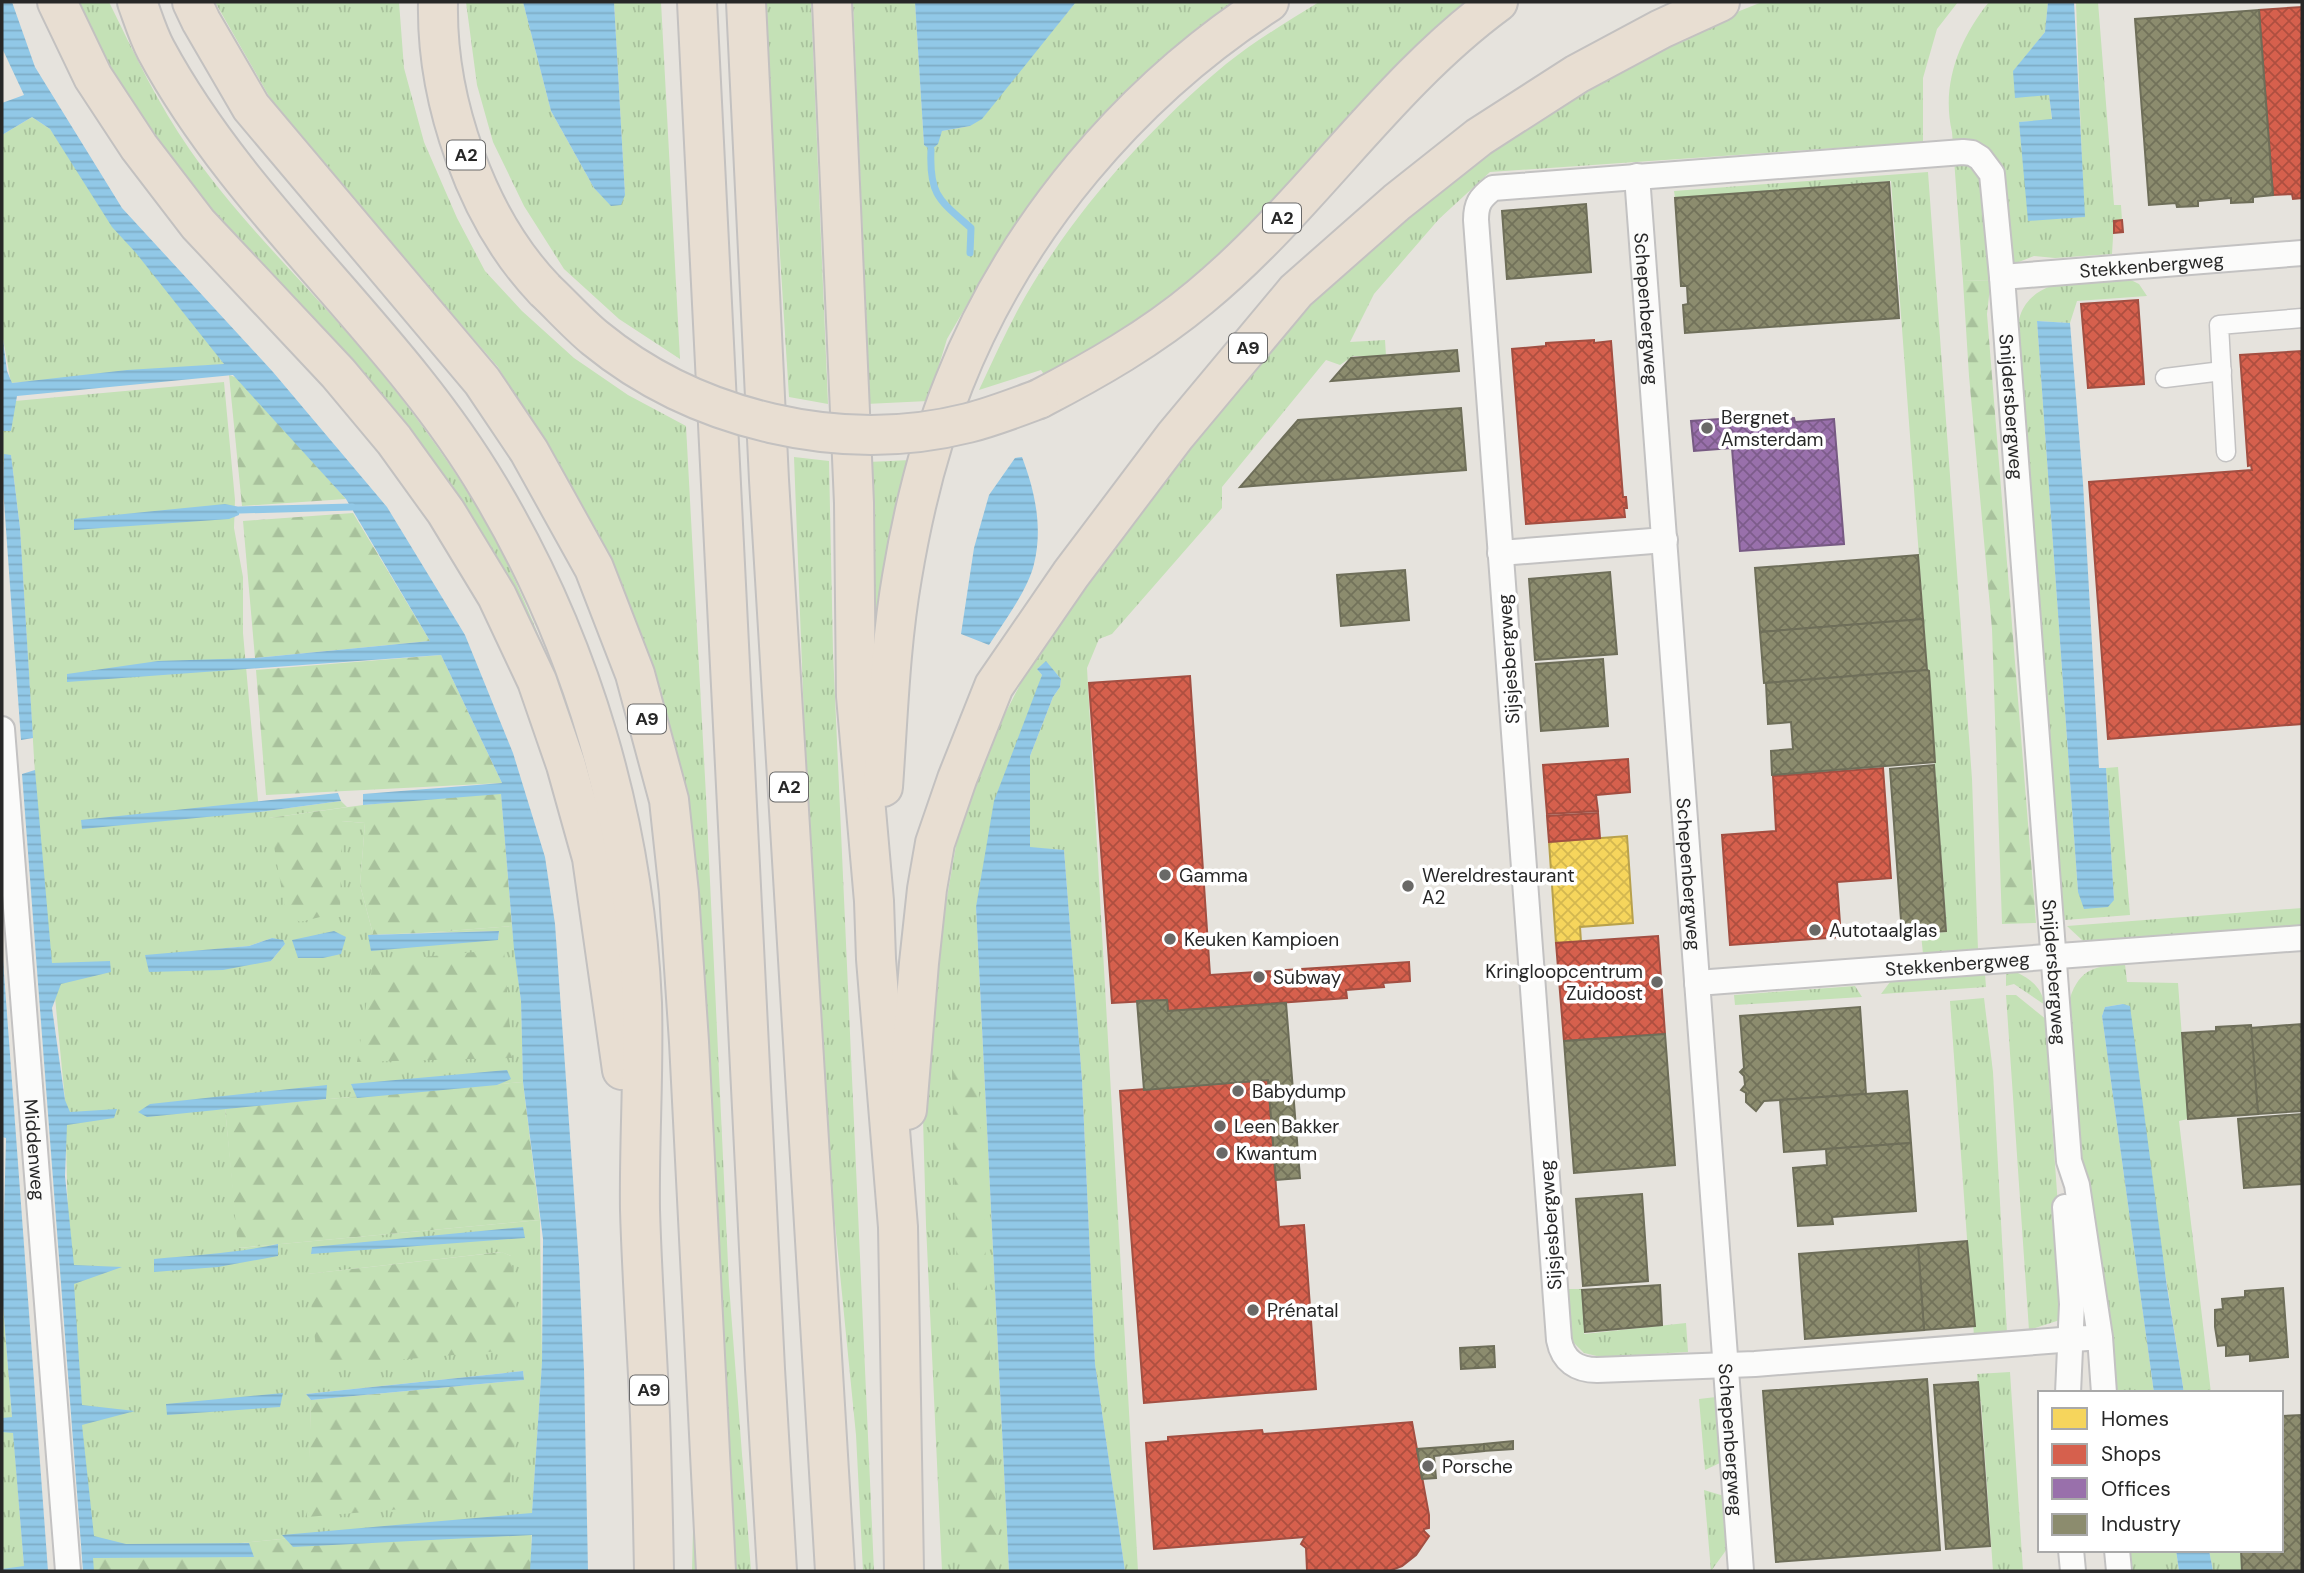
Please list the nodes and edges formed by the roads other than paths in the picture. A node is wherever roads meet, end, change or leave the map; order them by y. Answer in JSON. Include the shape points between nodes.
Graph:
{"nodes":[{"id":1,"x":57,"y":2,"type":"edge"},
{"id":2,"x":137,"y":2,"type":"edge"},
{"id":3,"x":192,"y":2,"type":"edge"},
{"id":4,"x":438,"y":2,"type":"edge"},
{"id":5,"x":696,"y":2,"type":"edge"},
{"id":6,"x":746,"y":2,"type":"edge"},
{"id":7,"x":832,"y":2,"type":"edge"},
{"id":8,"x":1269,"y":2,"type":"edge"},
{"id":9,"x":1498,"y":2,"type":"edge"},
{"id":10,"x":1720,"y":2,"type":"edge"},
{"id":11,"x":1637,"y":176,"type":"junction"},
{"id":12,"x":1483,"y":195,"type":"joint"},
{"id":13,"x":2302,"y":253,"type":"edge"},
{"id":14,"x":2002,"y":277,"type":"junction"},
{"id":15,"x":2302,"y":318,"type":"edge"},
{"id":16,"x":2222,"y":371,"type":"junction"},
{"id":17,"x":2165,"y":378,"type":"dead end"},
{"id":18,"x":2226,"y":452,"type":"dead end"},
{"id":19,"x":1665,"y":540,"type":"junction"},
{"id":20,"x":1500,"y":553,"type":"junction"},
{"id":21,"x":2,"y":729,"type":"edge"},
{"id":22,"x":874,"y":901,"type":"junction"},
{"id":23,"x":2302,"y":938,"type":"edge"},
{"id":24,"x":2053,"y":957,"type":"junction"},
{"id":25,"x":1697,"y":983,"type":"junction"},
{"id":26,"x":2070,"y":1161,"type":"junction"},
{"id":27,"x":640,"y":1209,"type":"junction"},
{"id":28,"x":898,"y":1227,"type":"junction"},
{"id":29,"x":2099,"y":1337,"type":"junction"},
{"id":30,"x":2071,"y":1341,"type":"junction"},
{"id":31,"x":1725,"y":1364,"type":"junction"},
{"id":32,"x":2068,"y":1391,"type":"edge"},
{"id":33,"x":2104,"y":1391,"type":"edge"},
{"id":34,"x":2071,"y":1552,"type":"edge"},
{"id":35,"x":2117,"y":1552,"type":"edge"},
{"id":36,"x":68,"y":1571,"type":"edge"},
{"id":37,"x":654,"y":1571,"type":"edge"},
{"id":38,"x":716,"y":1571,"type":"edge"},
{"id":39,"x":777,"y":1571,"type":"edge"},
{"id":40,"x":835,"y":1571,"type":"edge"},
{"id":41,"x":904,"y":1571,"type":"edge"},
{"id":42,"x":1741,"y":1571,"type":"edge"},
{"id":43,"x":2073,"y":1571,"type":"edge"},
{"id":44,"x":2119,"y":1571,"type":"edge"}],
"edges":[{"from":1,"to":27,"type":"highway","via":[[93,77],[139,147],[198,224],[329,363],[394,440],[446,512],[497,596],[537,681],[592,858]]},
{"from":2,"to":27,"type":"highway","number":"A9","via":[[154,47],[205,131],[441,415],[488,486],[553,610],[594,720],[632,894],[642,1002]]},
{"from":3,"to":38,"type":"highway","number":"A9","via":[[251,107],[482,381],[522,441],[594,568],[635,674],[669,800],[679,893]]},
{"from":4,"to":9,"type":"highway","number":"A2","bridge":true,"via":[[438,34],[450,103],[470,167],[495,223],[533,277],[595,338],[678,391],[755,419],[842,434],[966,424],[1039,399],[1109,361],[1200,298],[1448,42]]},
{"from":5,"to":39,"type":"highway"},
{"from":6,"to":40,"type":"highway","number":"A2","via":[[769,480]]},
{"from":7,"to":22,"type":"highway","via":[[854,503],[856,696]]},
{"from":8,"to":22,"type":"highway","number":"A9","via":[[1155,91],[1097,152],[1016,260],[954,382],[933,442],[903,573],[891,668]]},
{"from":10,"to":28,"type":"highway","number":"A9","via":[[1577,74],[1479,137],[1296,291],[1175,436],[995,687],[935,843],[919,964]]},
{"from":11,"to":12,"type":"street","name":"Snijdersbergweg","via":[[1501,186]]},
{"from":11,"to":14,"type":"street","name":"Snijdersbergweg","via":[[1972,153],[1992,174]]},
{"from":11,"to":19,"type":"street","name":"Schepenbergweg"},
{"from":12,"to":20,"type":"street","name":"Sijsjesbergweg","via":[[1476,220]]},
{"from":13,"to":14,"type":"street","name":"Stekkenbergweg"},
{"from":14,"to":24,"type":"street","name":"Snijdersbergweg"},
{"from":15,"to":16,"type":"street","via":[[2219,325]]},
{"from":16,"to":17,"type":"street"},
{"from":16,"to":18,"type":"street"},
{"from":19,"to":20,"type":"street"},
{"from":19,"to":25,"type":"street","name":"Schepenbergweg"},
{"from":20,"to":31,"type":"street","name":"Sijsjesbergweg","via":[[1560,1348],[1569,1362],[1588,1370]]},
{"from":21,"to":36,"type":"street","name":"Middenweg"},
{"from":22,"to":28,"type":"highway","number":"A9"},
{"from":23,"to":24,"type":"street","name":"Stekkenbergweg"},
{"from":24,"to":25,"type":"street","name":"Stekkenbergweg"},
{"from":24,"to":26,"type":"street","name":"Snijdersbergweg"},
{"from":25,"to":31,"type":"street","name":"Schepenbergweg"},
{"from":26,"to":29,"type":"street","name":"Snijdersbergweg"},
{"from":26,"to":30,"type":"street","name":"Snijdersbergweg","via":[[2064,1186]]},
{"from":27,"to":37,"type":"highway","number":"A9"},
{"from":28,"to":41,"type":"highway","number":"A9"},
{"from":29,"to":30,"type":"street","name":"Sijsjesbergweg"},
{"from":29,"to":33,"type":"street","name":"Snijdersbergweg"},
{"from":30,"to":31,"type":"street","name":"Sijsjesbergweg"},
{"from":30,"to":32,"type":"street","name":"Snijdersbergweg"},
{"from":31,"to":42,"type":"street","name":"Schepenbergweg"},
{"from":34,"to":43,"type":"street"},
{"from":35,"to":44,"type":"street"}]}
